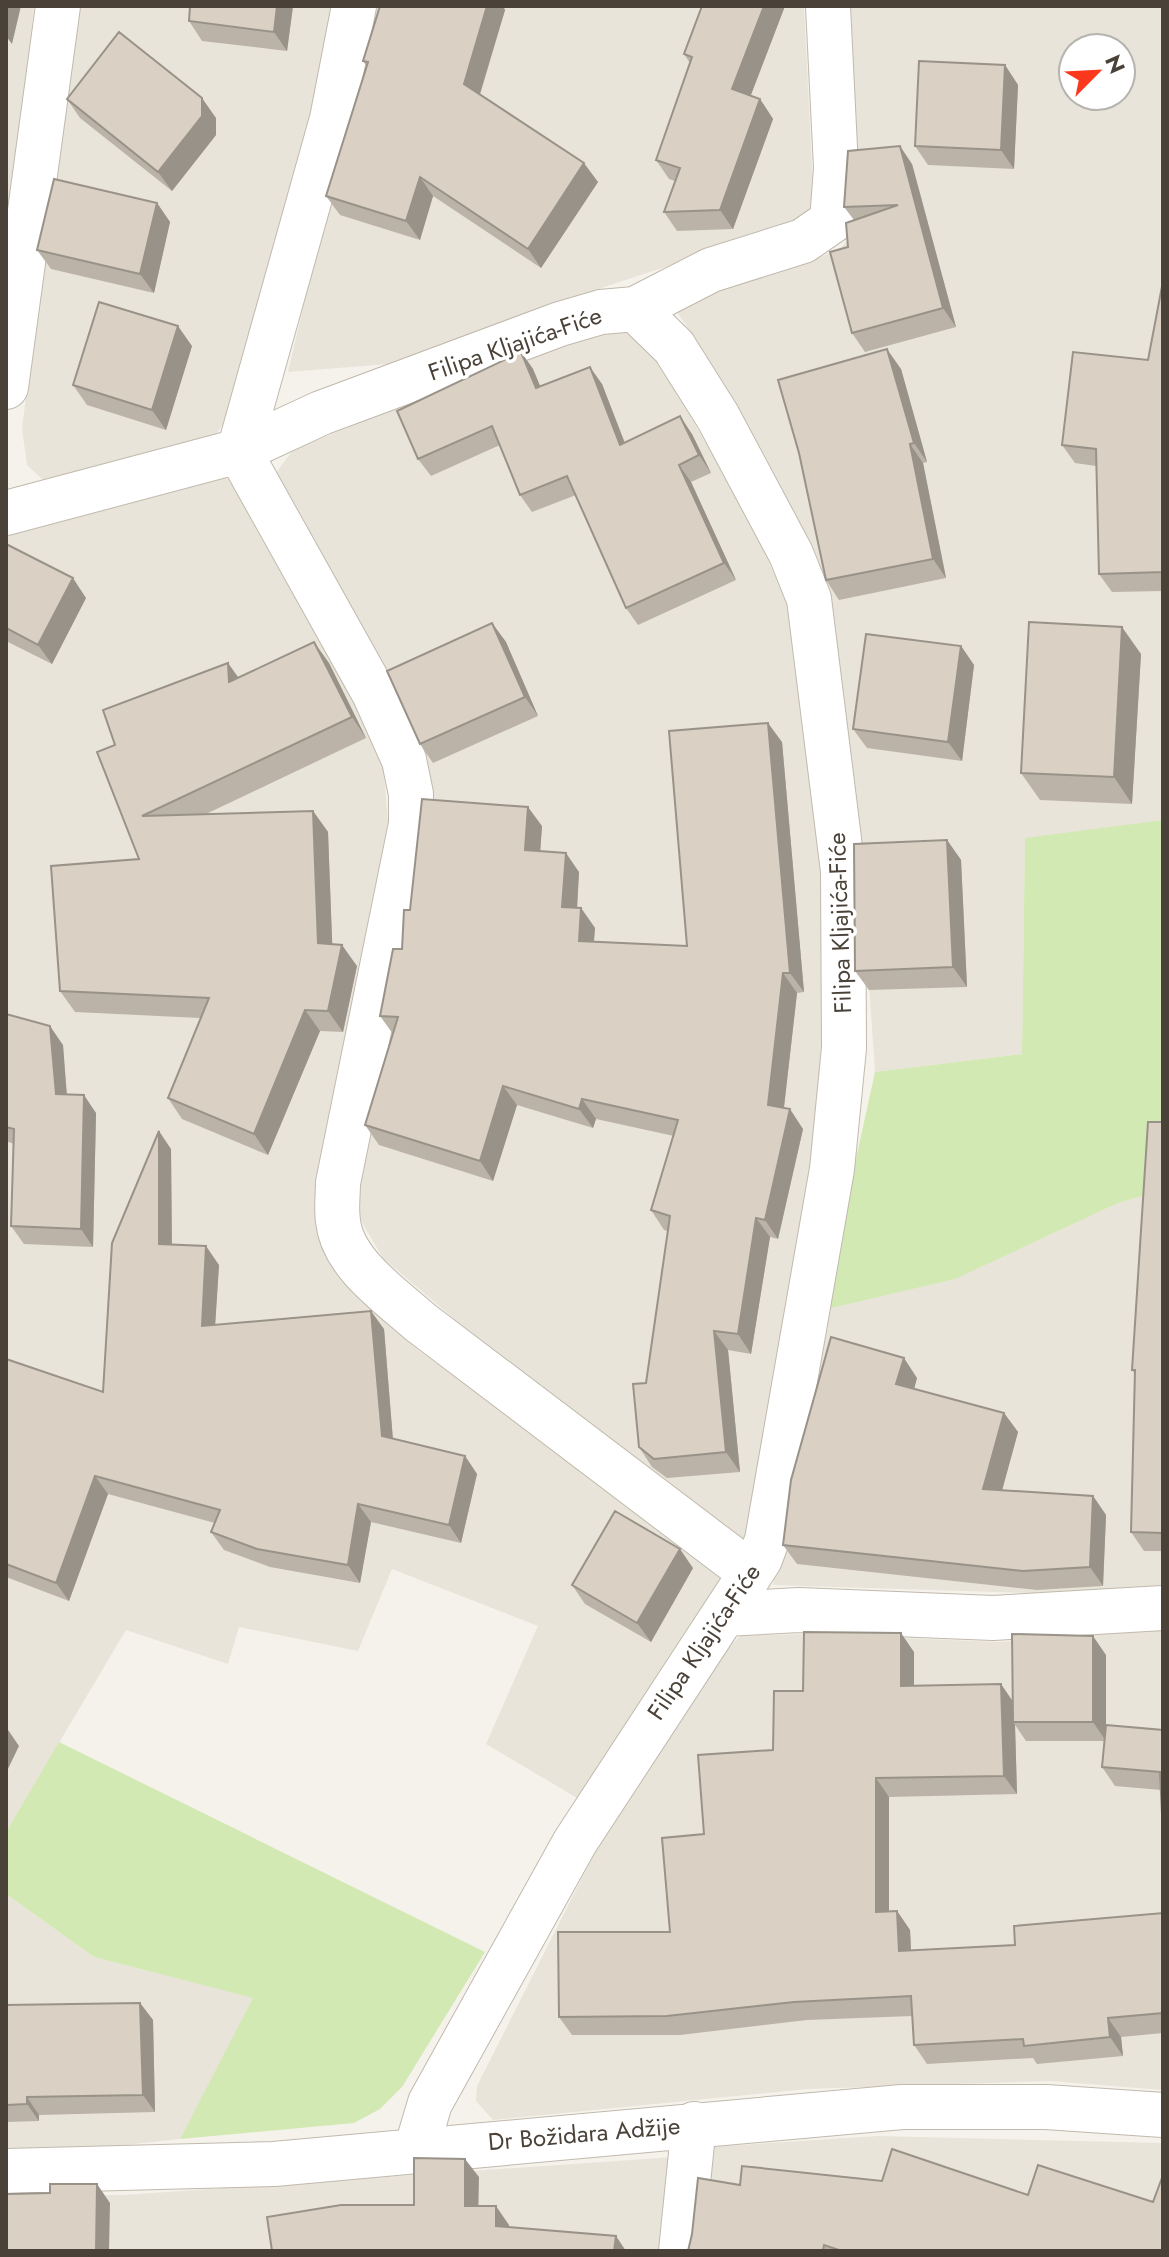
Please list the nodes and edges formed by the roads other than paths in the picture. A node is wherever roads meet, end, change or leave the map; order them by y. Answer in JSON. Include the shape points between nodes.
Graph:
{"nodes":[{"id":1,"x":58,"y":6,"type":"edge"},
{"id":2,"x":354,"y":6,"type":"edge"},
{"id":3,"x":828,"y":6,"type":"edge"},
{"id":4,"x":635,"y":309,"type":"junction"},
{"id":5,"x":6,"y":387,"type":"edge"},
{"id":6,"x":239,"y":451,"type":"junction"},
{"id":7,"x":9,"y":505,"type":"edge"},
{"id":8,"x":751,"y":1573,"type":"junction"},
{"id":9,"x":1163,"y":1608,"type":"edge"},
{"id":10,"x":724,"y":1614,"type":"junction"},
{"id":11,"x":1163,"y":2115,"type":"edge"},
{"id":12,"x":694,"y":2124,"type":"junction"},
{"id":13,"x":416,"y":2150,"type":"junction"},
{"id":14,"x":6,"y":2171,"type":"edge"},
{"id":15,"x":681,"y":2251,"type":"edge"}],
"edges":[{"from":1,"to":5,"type":"street"},
{"from":2,"to":6,"type":"street","via":[[332,119]]},
{"from":3,"to":4,"type":"street","via":[[836,168],[832,221],[803,241],[711,270]]},
{"from":4,"to":6,"type":"street","name":"Filipa Kljajića-Fiće","via":[[560,324],[321,413]]},
{"from":4,"to":8,"type":"street","name":"Filipa Kljajića-Fiće","via":[[674,347],[718,417],[791,554],[809,599],[843,871],[844,1048],[832,1169],[772,1513]]},
{"from":6,"to":7,"type":"street","name":"Filipa Kljajića-Fiće"},
{"from":6,"to":8,"type":"street","via":[[374,693],[411,788],[411,824],[338,1183],[338,1224],[351,1253],[373,1281],[420,1322]]},
{"from":8,"to":10,"type":"street","name":"Filipa Kljajića-Fiće"},
{"from":9,"to":10,"type":"street","via":[[993,1618],[799,1610]]},
{"from":10,"to":13,"type":"street","name":"Filipa Kljajića-Fiće","via":[[575,1842],[430,2103]]},
{"from":11,"to":12,"type":"street","name":"Dr Božidara Adžije","via":[[1046,2107],[902,2107]]},
{"from":12,"to":13,"type":"street","name":"Dr Božidara Adžije"},
{"from":12,"to":15,"type":"street"},
{"from":13,"to":14,"type":"street","name":"Dr Božidara Adžije","via":[[274,2164]]}]}
